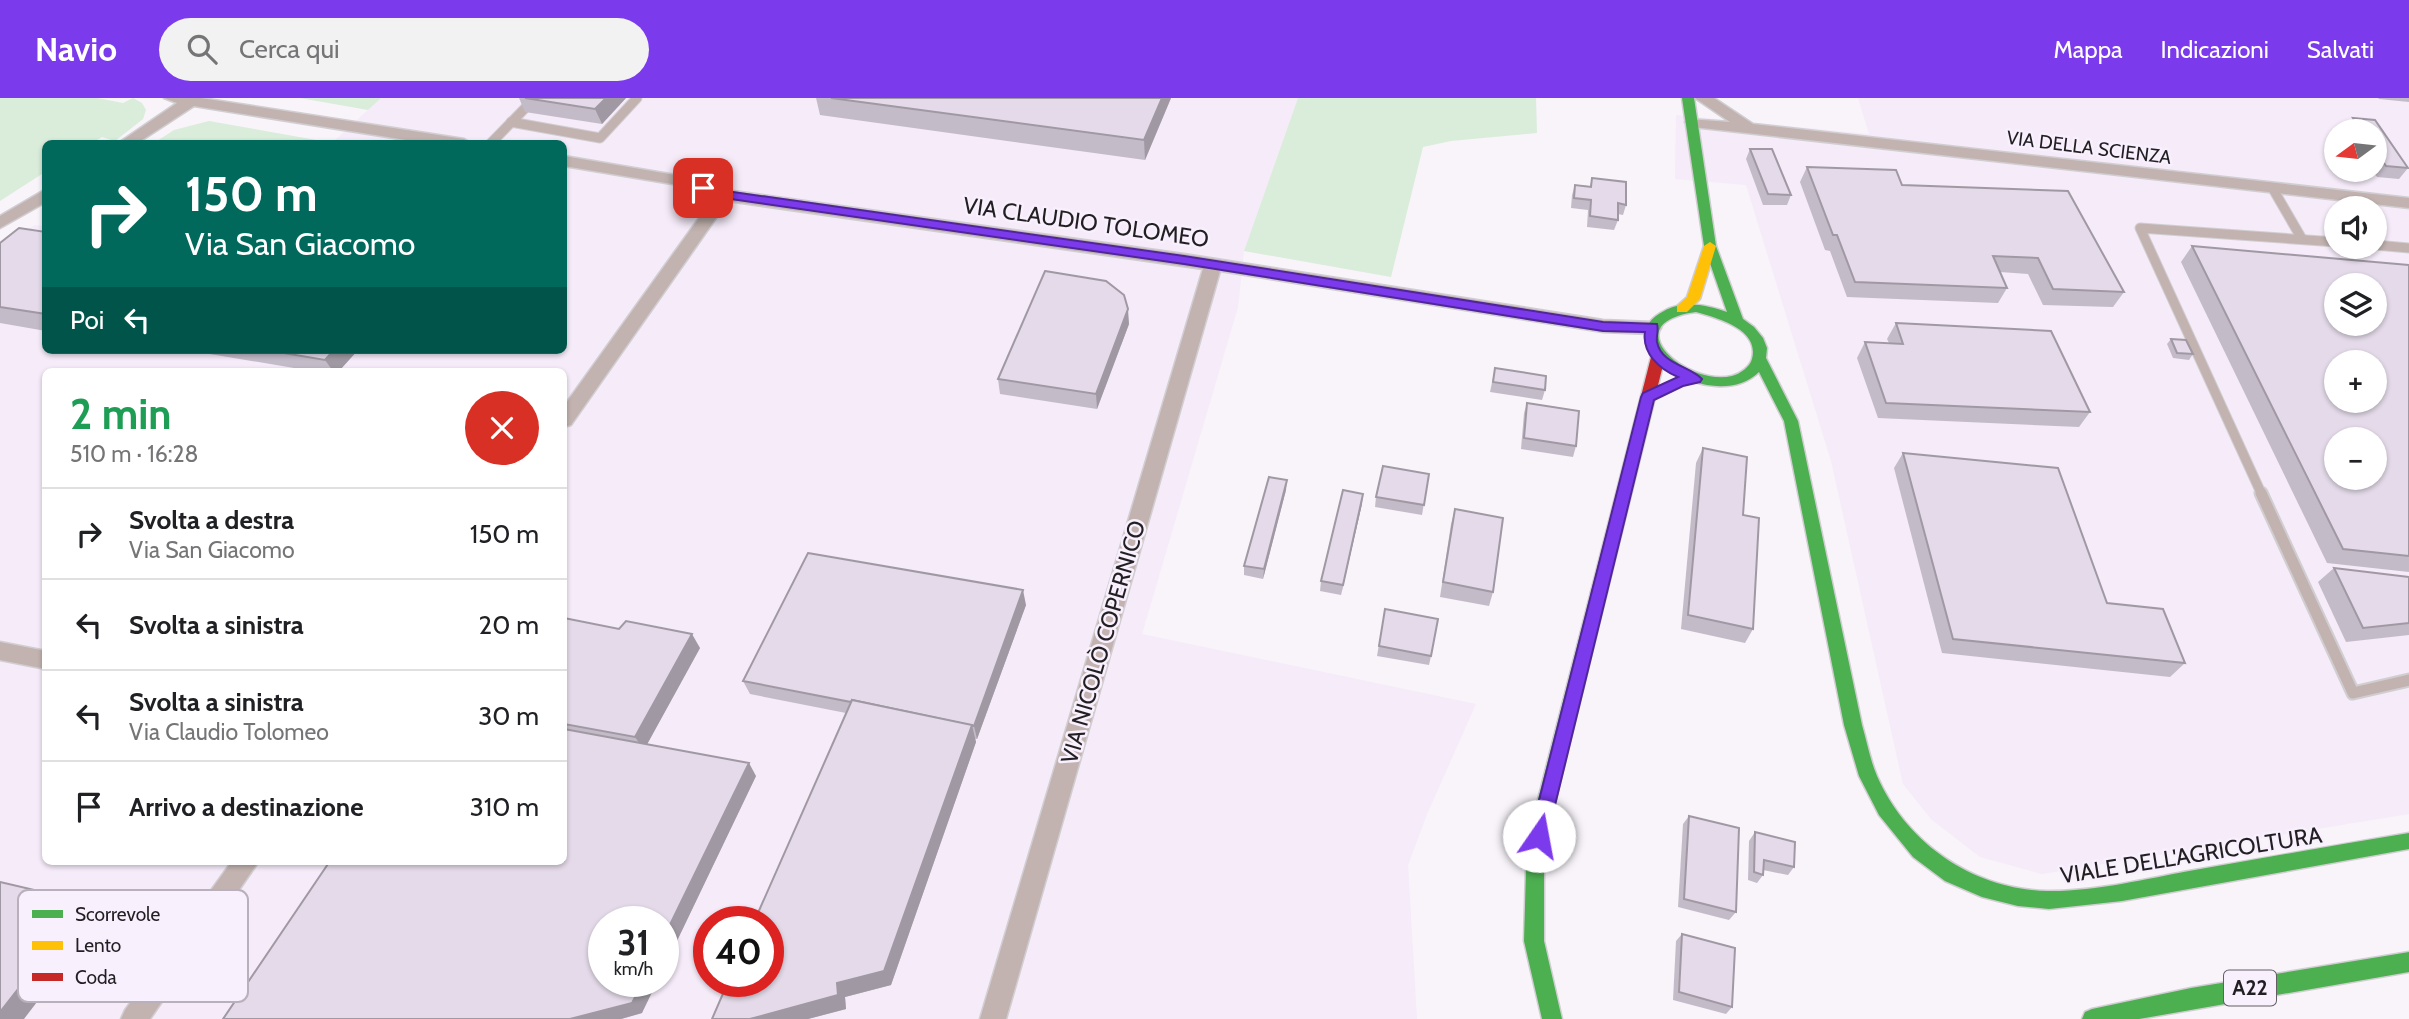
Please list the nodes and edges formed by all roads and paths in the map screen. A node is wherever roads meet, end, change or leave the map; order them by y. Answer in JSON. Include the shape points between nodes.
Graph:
{"nodes":[{"id":1,"x":172,"y":98,"type":"edge"},
{"id":2,"x":535,"y":98,"type":"edge"},
{"id":3,"x":636,"y":98,"type":"edge"},
{"id":4,"x":1688,"y":98,"type":"edge"},
{"id":5,"x":1703,"y":98,"type":"edge"},
{"id":6,"x":191,"y":101,"type":"junction"},
{"id":7,"x":511,"y":122,"type":"junction"},
{"id":8,"x":1693,"y":122,"type":"junction"},
{"id":9,"x":1763,"y":130,"type":"junction"},
{"id":10,"x":131,"y":140,"type":"edge"},
{"id":11,"x":439,"y":140,"type":"edge"},
{"id":12,"x":494,"y":140,"type":"edge"},
{"id":13,"x":567,"y":162,"type":"edge"},
{"id":14,"x":2273,"y":189,"type":"junction"},
{"id":15,"x":724,"y":195,"type":"junction"},
{"id":16,"x":42,"y":197,"type":"edge"},
{"id":17,"x":2409,"y":203,"type":"edge"},
{"id":18,"x":0,"y":223,"type":"edge"},
{"id":19,"x":2302,"y":239,"type":"junction"},
{"id":20,"x":2324,"y":241,"type":"edge"},
{"id":21,"x":1710,"y":246,"type":"junction"},
{"id":22,"x":2387,"y":246,"type":"edge"},
{"id":23,"x":2409,"y":248,"type":"edge"},
{"id":24,"x":1213,"y":265,"type":"junction"},
{"id":25,"x":1682,"y":309,"type":"junction"},
{"id":26,"x":1737,"y":321,"type":"junction"},
{"id":27,"x":1603,"y":326,"type":"junction"},
{"id":28,"x":1652,"y":328,"type":"junction"},
{"id":29,"x":1656,"y":354,"type":"junction"},
{"id":30,"x":1759,"y":358,"type":"junction"},
{"id":31,"x":1695,"y":379,"type":"junction"},
{"id":32,"x":1721,"y":382,"type":"junction"},
{"id":33,"x":1743,"y":390,"type":"dead end"},
{"id":34,"x":1648,"y":397,"type":"junction"},
{"id":35,"x":1763,"y":403,"type":"dead end"},
{"id":36,"x":567,"y":416,"type":"edge"},
{"id":37,"x":1796,"y":443,"type":"junction"},
{"id":38,"x":0,"y":651,"type":"edge"},
{"id":39,"x":42,"y":659,"type":"edge"},
{"id":40,"x":2409,"y":681,"type":"edge"},
{"id":41,"x":2409,"y":841,"type":"edge"},
{"id":42,"x":244,"y":865,"type":"edge"},
{"id":43,"x":226,"y":890,"type":"edge"},
{"id":44,"x":2409,"y":962,"type":"edge"},
{"id":45,"x":146,"y":1002,"type":"edge"},
{"id":46,"x":1552,"y":1018,"type":"edge"},
{"id":47,"x":134,"y":1019,"type":"edge"},
{"id":48,"x":993,"y":1019,"type":"edge"},
{"id":49,"x":2092,"y":1019,"type":"edge"}],
"edges":[{"from":1,"to":6,"type":"street"},
{"from":2,"to":7,"type":"lane"},
{"from":3,"to":7,"type":"lane","via":[[600,138]]},
{"from":4,"to":8,"type":"main road"},
{"from":5,"to":9,"type":"street","name":"VIA DELLA SCIENZA","via":[[1725,114]]},
{"from":6,"to":10,"type":"street"},
{"from":6,"to":11,"type":"street"},
{"from":7,"to":12,"type":"lane"},
{"from":8,"to":9,"type":"street","name":"VIA DELLA SCIENZA"},
{"from":8,"to":21,"type":"main road"},
{"from":9,"to":14,"type":"street","name":"VIA DELLA SCIENZA"},
{"from":13,"to":15,"type":"street","name":"VIA CLAUDIO TOLOMEO","via":[[681,181]]},
{"from":14,"to":17,"type":"street","name":"VIA DELLA SCIENZA"},
{"from":14,"to":19,"type":"lane"},
{"from":15,"to":24,"type":"street","name":"VIA CLAUDIO TOLOMEO"},
{"from":15,"to":36,"type":"street"},
{"from":16,"to":18,"type":"street"},
{"from":19,"to":20,"type":"lane"},
{"from":19,"to":40,"type":"lane","via":[[2140,228],[2353,693]]},
{"from":21,"to":25,"type":"main road","via":[[1693,299]]},
{"from":21,"to":26,"type":"main road"},
{"from":22,"to":23,"type":"lane"},
{"from":24,"to":27,"type":"street","name":"VIA CLAUDIO TOLOMEO"},
{"from":24,"to":48,"type":"street","name":"VIA NICOLÒ COPERNICO"},
{"from":25,"to":26,"type":"main road","via":[[1710,310]]},
{"from":25,"to":28,"type":"main road","via":[[1663,316]]},
{"from":26,"to":30,"type":"main road","via":[[1753,335]]},
{"from":27,"to":28,"type":"street","name":"VIA CLAUDIO TOLOMEO"},
{"from":27,"to":29,"type":"street","name":"VIA CLAUDIO TOLOMEO","via":[[1642,340]]},
{"from":28,"to":29,"type":"main road"},
{"from":29,"to":31,"type":"main road","via":[[1674,370]]},
{"from":29,"to":34,"type":"main road"},
{"from":30,"to":32,"type":"main road","via":[[1747,375]]},
{"from":30,"to":37,"type":"main road","name":"VIALE DELL'AGRICOLTURA","via":[[1791,421]]},
{"from":31,"to":32,"type":"main road"},
{"from":31,"to":34,"type":"main road"},
{"from":32,"to":33,"type":"main road"},
{"from":34,"to":46,"type":"main road","via":[[1543,815],[1532,877],[1532,939]]},
{"from":35,"to":37,"type":"main road","name":"VIALE DELL'AGRICOLTURA"},
{"from":37,"to":41,"type":"main road","name":"VIALE DELL'AGRICOLTURA","via":[[1853,725],[1868,776],[1902,832],[1952,875],[2018,897],[2080,898]]},
{"from":38,"to":39,"type":"street"},
{"from":42,"to":43,"type":"street"},
{"from":44,"to":49,"type":"main road","number":"A22"},
{"from":45,"to":47,"type":"street"}]}
